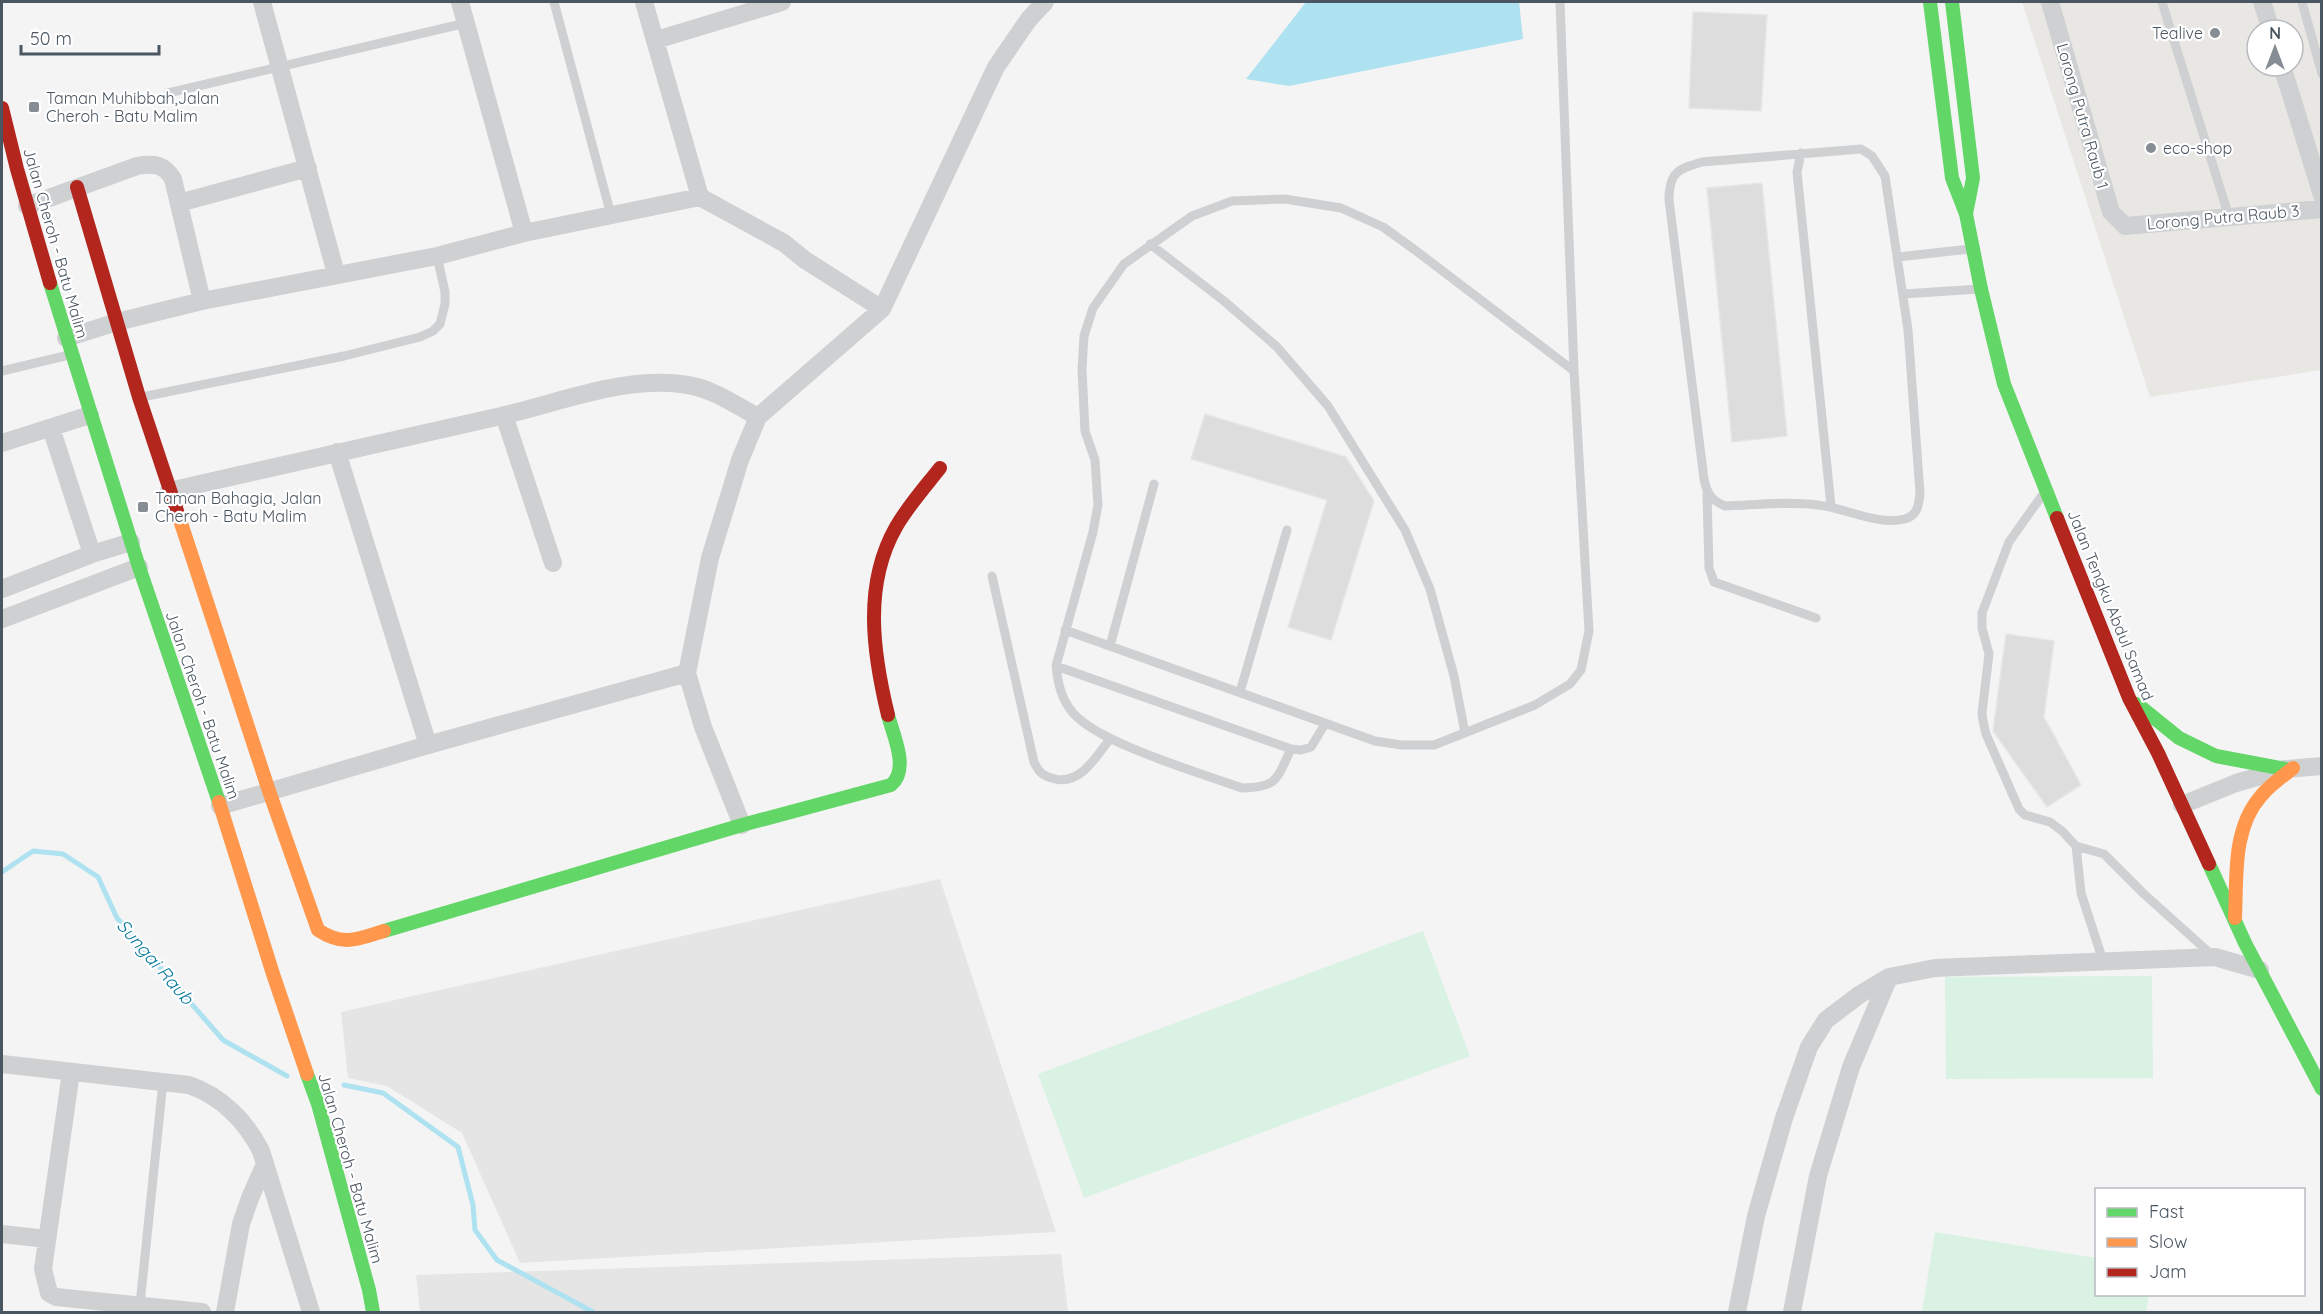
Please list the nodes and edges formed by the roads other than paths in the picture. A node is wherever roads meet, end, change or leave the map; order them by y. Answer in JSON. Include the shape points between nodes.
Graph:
{"nodes":[{"id":1,"x":262,"y":2,"type":"edge"},
{"id":2,"x":460,"y":2,"type":"edge"},
{"id":3,"x":554,"y":2,"type":"edge"},
{"id":4,"x":644,"y":2,"type":"edge"},
{"id":5,"x":782,"y":2,"type":"edge"},
{"id":6,"x":1045,"y":2,"type":"edge"},
{"id":7,"x":1560,"y":2,"type":"edge"},
{"id":8,"x":1930,"y":2,"type":"edge"},
{"id":9,"x":1952,"y":2,"type":"edge"},
{"id":10,"x":2050,"y":2,"type":"edge"},
{"id":11,"x":2162,"y":2,"type":"edge"},
{"id":12,"x":2262,"y":2,"type":"edge"},
{"id":13,"x":2302,"y":2,"type":"edge"},
{"id":14,"x":2267,"y":18,"type":"edge"},
{"id":15,"x":466,"y":23,"type":"junction"},
{"id":16,"x":656,"y":40,"type":"junction"},
{"id":17,"x":281,"y":68,"type":"junction"},
{"id":18,"x":2322,"y":75,"type":"edge"},
{"id":19,"x":2286,"y":78,"type":"edge"},
{"id":20,"x":168,"y":93,"type":"dead end"},
{"id":21,"x":2,"y":108,"type":"edge"},
{"id":22,"x":1802,"y":153,"type":"junction"},
{"id":23,"x":308,"y":168,"type":"junction"},
{"id":24,"x":77,"y":187,"type":"junction"},
{"id":25,"x":2322,"y":195,"type":"edge"},
{"id":26,"x":700,"y":197,"type":"junction"},
{"id":27,"x":179,"y":203,"type":"junction"},
{"id":28,"x":27,"y":206,"type":"junction"},
{"id":29,"x":2322,"y":209,"type":"edge"},
{"id":30,"x":1966,"y":214,"type":"junction"},
{"id":31,"x":611,"y":215,"type":"junction"},
{"id":32,"x":2229,"y":216,"type":"junction"},
{"id":33,"x":2125,"y":226,"type":"joint"},
{"id":34,"x":524,"y":233,"type":"junction"},
{"id":35,"x":1150,"y":244,"type":"junction"},
{"id":36,"x":1973,"y":249,"type":"junction"},
{"id":37,"x":437,"y":256,"type":"junction"},
{"id":38,"x":1898,"y":257,"type":"junction"},
{"id":39,"x":336,"y":274,"type":"junction"},
{"id":40,"x":1981,"y":289,"type":"junction"},
{"id":41,"x":1903,"y":294,"type":"junction"},
{"id":42,"x":202,"y":300,"type":"junction"},
{"id":43,"x":882,"y":309,"type":"junction"},
{"id":44,"x":117,"y":322,"type":"junction"},
{"id":45,"x":68,"y":346,"type":"junction"},
{"id":46,"x":2,"y":371,"type":"edge"},
{"id":47,"x":1574,"y":371,"type":"junction"},
{"id":48,"x":139,"y":397,"type":"junction"},
{"id":49,"x":90,"y":415,"type":"junction"},
{"id":50,"x":504,"y":415,"type":"junction"},
{"id":51,"x":758,"y":417,"type":"junction"},
{"id":52,"x":51,"y":428,"type":"junction"},
{"id":53,"x":2,"y":443,"type":"edge"},
{"id":54,"x":336,"y":452,"type":"junction"},
{"id":55,"x":940,"y":468,"type":"dead end"},
{"id":56,"x":1154,"y":484,"type":"dead end"},
{"id":57,"x":2046,"y":489,"type":"junction"},
{"id":58,"x":169,"y":491,"type":"junction"},
{"id":59,"x":1707,"y":494,"type":"junction"},
{"id":60,"x":1831,"y":506,"type":"junction"},
{"id":61,"x":1287,"y":531,"type":"dead end"},
{"id":62,"x":131,"y":542,"type":"junction"},
{"id":63,"x":92,"y":554,"type":"junction"},
{"id":64,"x":553,"y":563,"type":"dead end"},
{"id":65,"x":139,"y":567,"type":"junction"},
{"id":66,"x":992,"y":576,"type":"dead end"},
{"id":67,"x":2,"y":589,"type":"edge"},
{"id":68,"x":1816,"y":618,"type":"dead end"},
{"id":69,"x":2,"y":619,"type":"edge"},
{"id":70,"x":1065,"y":630,"type":"junction"},
{"id":71,"x":1110,"y":646,"type":"junction"},
{"id":72,"x":1056,"y":666,"type":"junction"},
{"id":73,"x":687,"y":673,"type":"junction"},
{"id":74,"x":1240,"y":692,"type":"junction"},
{"id":75,"x":2129,"y":698,"type":"junction"},
{"id":76,"x":1325,"y":724,"type":"junction"},
{"id":77,"x":1465,"y":733,"type":"junction"},
{"id":78,"x":1110,"y":739,"type":"junction"},
{"id":79,"x":428,"y":745,"type":"junction"},
{"id":80,"x":1291,"y":749,"type":"junction"},
{"id":81,"x":2322,"y":766,"type":"edge"},
{"id":82,"x":2289,"y":768,"type":"junction"},
{"id":83,"x":269,"y":791,"type":"junction"},
{"id":84,"x":2182,"y":805,"type":"junction"},
{"id":85,"x":220,"y":806,"type":"junction"},
{"id":86,"x":742,"y":825,"type":"junction"},
{"id":87,"x":2076,"y":846,"type":"junction"},
{"id":88,"x":2235,"y":922,"type":"junction"},
{"id":89,"x":2215,"y":957,"type":"junction"},
{"id":90,"x":2103,"y":962,"type":"junction"},
{"id":91,"x":2260,"y":970,"type":"junction"},
{"id":92,"x":1889,"y":977,"type":"junction"},
{"id":93,"x":2,"y":1064,"type":"edge"},
{"id":94,"x":71,"y":1072,"type":"junction"},
{"id":95,"x":163,"y":1082,"type":"junction"},
{"id":96,"x":2322,"y":1089,"type":"edge"},
{"id":97,"x":265,"y":1164,"type":"junction"},
{"id":98,"x":2,"y":1234,"type":"edge"},
{"id":99,"x":47,"y":1239,"type":"junction"},
{"id":100,"x":140,"y":1304,"type":"junction"},
{"id":101,"x":202,"y":1312,"type":"edge"},
{"id":102,"x":225,"y":1312,"type":"edge"},
{"id":103,"x":312,"y":1312,"type":"edge"},
{"id":104,"x":373,"y":1312,"type":"edge"},
{"id":105,"x":1737,"y":1312,"type":"edge"},
{"id":106,"x":1792,"y":1312,"type":"edge"}],
"edges":[{"from":1,"to":17,"type":"street"},
{"from":2,"to":15,"type":"street"},
{"from":3,"to":31,"type":"lane"},
{"from":4,"to":16,"type":"street"},
{"from":5,"to":16,"type":"street","via":[[736,12]]},
{"from":6,"to":43,"type":"street","via":[[996,67]]},
{"from":7,"to":47,"type":"lane"},
{"from":8,"to":30,"type":"street","via":[[1952,178]]},
{"from":9,"to":30,"type":"street","via":[[1973,178]]},
{"from":10,"to":33,"type":"street","name":"Lorong Putra Raub 1","via":[[2111,212]]},
{"from":11,"to":32,"type":"lane"},
{"from":12,"to":14,"type":"street"},
{"from":13,"to":18,"type":"lane"},
{"from":15,"to":17,"type":"lane"},
{"from":15,"to":34,"type":"street"},
{"from":16,"to":26,"type":"street"},
{"from":17,"to":20,"type":"lane"},
{"from":17,"to":23,"type":"street"},
{"from":19,"to":25,"type":"street"},
{"from":21,"to":28,"type":"street","name":"Jalan Cheroh - Batu Malim","via":[[13,171]]},
{"from":22,"to":38,"type":"lane","via":[[1861,149],[1872,156],[1885,176]]},
{"from":22,"to":59,"type":"lane","via":[[1702,162],[1682,168],[1669,185]]},
{"from":22,"to":60,"type":"lane","via":[[1797,172]]},
{"from":23,"to":27,"type":"street"},
{"from":23,"to":39,"type":"street"},
{"from":24,"to":27,"type":"street","via":[[137,166],[155,164],[169,172]]},
{"from":24,"to":28,"type":"street"},
{"from":24,"to":44,"type":"street"},
{"from":26,"to":31,"type":"street"},
{"from":26,"to":43,"type":"street","via":[[784,243]]},
{"from":27,"to":42,"type":"street"},
{"from":28,"to":45,"type":"street","name":"Jalan Cheroh - Batu Malim"},
{"from":29,"to":32,"type":"street","name":"Lorong Putra Raub 3"},
{"from":30,"to":36,"type":"street","name":"Jalan Tengku Abdul Samad"},
{"from":31,"to":34,"type":"street"},
{"from":32,"to":33,"type":"street","name":"Lorong Putra Raub 3"},
{"from":34,"to":37,"type":"street"},
{"from":35,"to":47,"type":"lane","via":[[1192,216],[1232,201],[1285,199],[1341,208],[1383,227],[1416,250]]},
{"from":35,"to":70,"type":"lane","via":[[1124,264],[1093,308],[1084,336],[1085,431],[1095,460],[1098,505]]},
{"from":35,"to":77,"type":"lane","via":[[1276,347],[1328,406],[1405,531],[1430,590]]},
{"from":36,"to":38,"type":"lane"},
{"from":36,"to":40,"type":"street","name":"Jalan Tengku Abdul Samad"},
{"from":37,"to":39,"type":"street"},
{"from":37,"to":48,"type":"lane","via":[[445,292],[444,315],[433,331],[420,338]]},
{"from":38,"to":41,"type":"lane"},
{"from":39,"to":42,"type":"street"},
{"from":40,"to":41,"type":"lane"},
{"from":40,"to":57,"type":"street","name":"Jalan Tengku Abdul Samad","via":[[2004,384]]},
{"from":41,"to":60,"type":"lane","via":[[1920,493],[1918,509],[1905,519],[1883,519]]},
{"from":42,"to":44,"type":"street"},
{"from":43,"to":51,"type":"street"},
{"from":44,"to":45,"type":"street"},
{"from":44,"to":48,"type":"street"},
{"from":45,"to":46,"type":"lane"},
{"from":45,"to":49,"type":"street","name":"Jalan Cheroh - Batu Malim"},
{"from":47,"to":77,"type":"lane","via":[[1589,631],[1581,670],[1569,684],[1535,705]]},
{"from":48,"to":58,"type":"street"},
{"from":49,"to":52,"type":"street"},
{"from":49,"to":62,"type":"street","name":"Jalan Cheroh - Batu Malim"},
{"from":50,"to":51,"type":"street","via":[[643,384],[689,385]]},
{"from":50,"to":54,"type":"street"},
{"from":50,"to":64,"type":"street"},
{"from":51,"to":73,"type":"street","via":[[740,460],[710,558]]},
{"from":52,"to":53,"type":"street"},
{"from":52,"to":63,"type":"street"},
{"from":54,"to":58,"type":"street"},
{"from":54,"to":79,"type":"street"},
{"from":55,"to":86,"type":"street","via":[[894,531],[881,562],[874,595],[874,653],[901,776],[891,785]]},
{"from":56,"to":71,"type":"lane"},
{"from":57,"to":75,"type":"street","name":"Jalan Tengku Abdul Samad"},
{"from":57,"to":87,"type":"lane","via":[[2009,542],[1982,613],[1989,654],[1982,713],[1986,734],[2019,809],[2050,822]]},
{"from":58,"to":83,"type":"street"},
{"from":59,"to":60,"type":"lane","via":[[1725,506]]},
{"from":59,"to":68,"type":"lane","via":[[1709,568],[1714,582]]},
{"from":61,"to":74,"type":"lane"},
{"from":62,"to":63,"type":"street"},
{"from":62,"to":65,"type":"street","name":"Jalan Cheroh - Batu Malim"},
{"from":63,"to":67,"type":"street"},
{"from":65,"to":69,"type":"street"},
{"from":65,"to":85,"type":"street","name":"Jalan Cheroh - Batu Malim"},
{"from":66,"to":78,"type":"lane","via":[[1039,772],[1060,780],[1072,778],[1086,769]]},
{"from":70,"to":71,"type":"lane"},
{"from":70,"to":72,"type":"lane"},
{"from":71,"to":74,"type":"lane"},
{"from":72,"to":78,"type":"lane","via":[[1061,691],[1074,715]]},
{"from":72,"to":80,"type":"lane"},
{"from":73,"to":79,"type":"street"},
{"from":73,"to":86,"type":"street","via":[[703,727]]},
{"from":74,"to":76,"type":"lane"},
{"from":75,"to":82,"type":"street","via":[[2179,738],[2216,756]]},
{"from":75,"to":84,"type":"street","name":"Jalan Tengku Abdul Samad"},
{"from":76,"to":77,"type":"lane","via":[[1375,741],[1402,745],[1434,745]]},
{"from":76,"to":80,"type":"lane","via":[[1311,747]]},
{"from":78,"to":80,"type":"lane","via":[[1242,788],[1271,784]]},
{"from":79,"to":83,"type":"street"},
{"from":81,"to":82,"type":"street"},
{"from":82,"to":84,"type":"street","via":[[2236,783]]},
{"from":82,"to":88,"type":"street","via":[[2260,797],[2243,829]]},
{"from":83,"to":85,"type":"street"},
{"from":83,"to":86,"type":"street","via":[[318,930],[332,939],[349,941]]},
{"from":84,"to":88,"type":"street","name":"Jalan Tengku Abdul Samad"},
{"from":85,"to":104,"type":"street","name":"Jalan Cheroh - Batu Malim","via":[[318,1104]]},
{"from":87,"to":89,"type":"lane","via":[[2104,854]]},
{"from":87,"to":90,"type":"lane","via":[[2081,893]]},
{"from":88,"to":91,"type":"street","name":"Jalan Tengku Abdul Samad"},
{"from":89,"to":90,"type":"street"},
{"from":89,"to":91,"type":"street"},
{"from":90,"to":92,"type":"street","via":[[1935,968]]},
{"from":91,"to":96,"type":"street","name":"Jalan Tengku Abdul Samad"},
{"from":92,"to":105,"type":"street","via":[[1826,1020],[1809,1047],[1756,1216]]},
{"from":92,"to":106,"type":"street","via":[[1851,1067],[1818,1176]]},
{"from":93,"to":94,"type":"street"},
{"from":94,"to":95,"type":"street"},
{"from":94,"to":99,"type":"street"},
{"from":95,"to":97,"type":"street","via":[[189,1085],[217,1098],[251,1131]]},
{"from":95,"to":100,"type":"lane"},
{"from":97,"to":102,"type":"street","via":[[241,1224]]},
{"from":97,"to":103,"type":"street"},
{"from":98,"to":99,"type":"street"},
{"from":99,"to":100,"type":"street","via":[[43,1269],[49,1293],[56,1297]]},
{"from":100,"to":101,"type":"street"}]}
